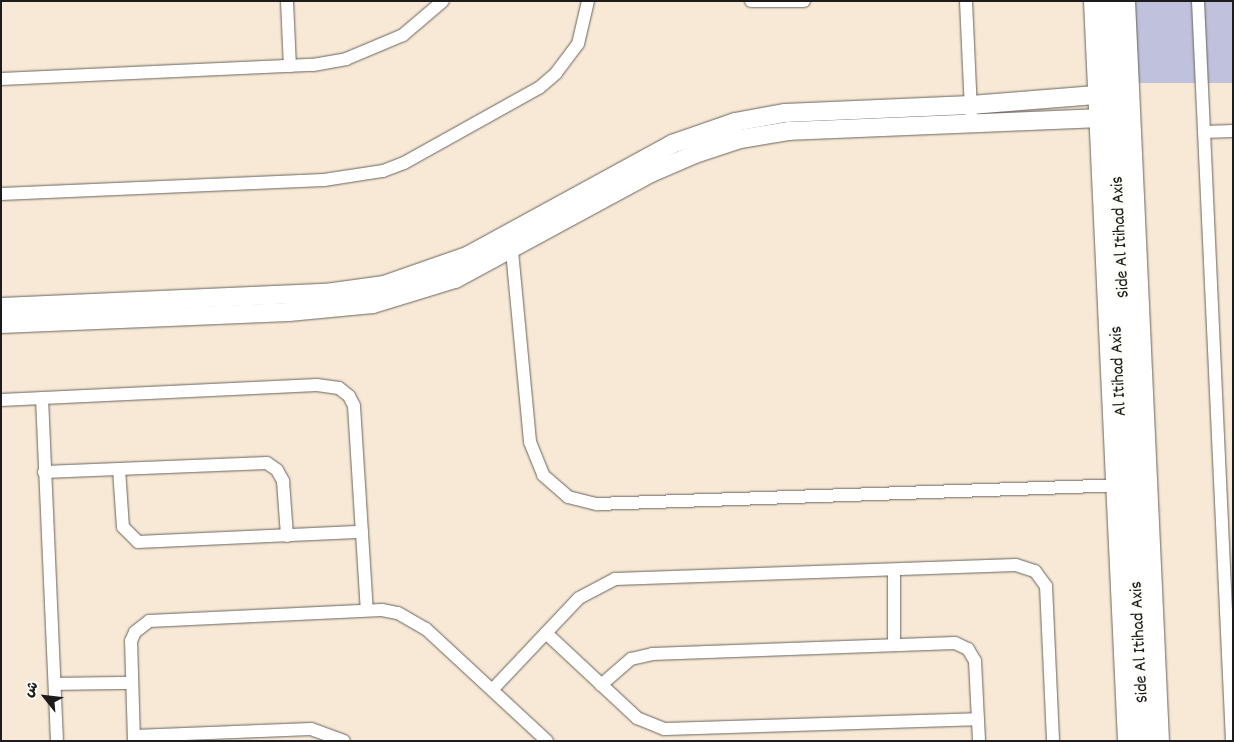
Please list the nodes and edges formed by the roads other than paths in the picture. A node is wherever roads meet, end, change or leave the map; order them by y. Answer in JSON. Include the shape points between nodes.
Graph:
{"nodes":[{"id":1,"x":287,"y":1,"type":"edge"},
{"id":2,"x":442,"y":1,"type":"edge"},
{"id":3,"x":588,"y":1,"type":"edge"},
{"id":4,"x":751,"y":1,"type":"edge"},
{"id":5,"x":804,"y":1,"type":"edge"},
{"id":6,"x":966,"y":1,"type":"edge"},
{"id":7,"x":1090,"y":1,"type":"edge"},
{"id":8,"x":1101,"y":1,"type":"edge"},
{"id":9,"x":1117,"y":1,"type":"edge"},
{"id":10,"x":1129,"y":1,"type":"edge"},
{"id":11,"x":1198,"y":1,"type":"edge"},
{"id":12,"x":290,"y":66,"type":"junction"},
{"id":13,"x":1,"y":79,"type":"edge"},
{"id":14,"x":1107,"y":95,"type":"junction"},
{"id":15,"x":970,"y":105,"type":"junction"},
{"id":16,"x":1108,"y":117,"type":"junction"},
{"id":17,"x":972,"y":122,"type":"junction"},
{"id":18,"x":1233,"y":131,"type":"edge"},
{"id":19,"x":1204,"y":132,"type":"junction"},
{"id":20,"x":1,"y":194,"type":"edge"},
{"id":21,"x":512,"y":251,"type":"junction"},
{"id":22,"x":1,"y":307,"type":"edge"},
{"id":23,"x":1,"y":324,"type":"edge"},
{"id":24,"x":42,"y":398,"type":"junction"},
{"id":25,"x":1,"y":400,"type":"edge"},
{"id":26,"x":119,"y":469,"type":"junction"},
{"id":27,"x":44,"y":472,"type":"junction"},
{"id":28,"x":1118,"y":485,"type":"junction"},
{"id":29,"x":362,"y":532,"type":"junction"},
{"id":30,"x":287,"y":536,"type":"junction"},
{"id":31,"x":1228,"y":547,"type":"edge"},
{"id":32,"x":894,"y":571,"type":"junction"},
{"id":33,"x":367,"y":610,"type":"junction"},
{"id":34,"x":546,"y":633,"type":"junction"},
{"id":35,"x":894,"y":645,"type":"junction"},
{"id":36,"x":131,"y":683,"type":"junction"},
{"id":37,"x":55,"y":684,"type":"junction"},
{"id":38,"x":602,"y":685,"type":"junction"},
{"id":39,"x":493,"y":688,"type":"junction"},
{"id":40,"x":978,"y":719,"type":"junction"},
{"id":41,"x":214,"y":737,"type":"edge"},
{"id":42,"x":134,"y":738,"type":"edge"},
{"id":43,"x":57,"y":741,"type":"edge"},
{"id":44,"x":344,"y":741,"type":"edge"},
{"id":45,"x":547,"y":741,"type":"edge"},
{"id":46,"x":979,"y":741,"type":"edge"},
{"id":47,"x":1053,"y":741,"type":"edge"},
{"id":48,"x":1124,"y":741,"type":"edge"},
{"id":49,"x":1137,"y":741,"type":"edge"},
{"id":50,"x":1151,"y":741,"type":"edge"},
{"id":51,"x":1163,"y":741,"type":"edge"},
{"id":52,"x":1232,"y":741,"type":"edge"}],
"edges":[{"from":1,"to":12,"type":"street"},
{"from":2,"to":12,"type":"street","via":[[419,24],[367,53],[330,62]]},
{"from":3,"to":20,"type":"street","via":[[585,27],[578,44],[556,73],[539,88],[421,154],[383,171],[324,180]]},
{"from":4,"to":5,"type":"street"},
{"from":6,"to":15,"type":"street"},
{"from":7,"to":14,"type":"street"},
{"from":8,"to":14,"type":"street","name":"Al Itihad Axis"},
{"from":9,"to":14,"type":"street","name":"Al Itihad Axis"},
{"from":10,"to":51,"type":"street","name":"Side Al Itihad Axis"},
{"from":11,"to":19,"type":"street"},
{"from":12,"to":13,"type":"street"},
{"from":14,"to":15,"type":"street"},
{"from":14,"to":16,"type":"street","name":"Al Itihad Axis"},
{"from":14,"to":16,"type":"street"},
{"from":15,"to":17,"type":"street"},
{"from":15,"to":22,"type":"street","via":[[785,113],[711,129],[642,160],[494,243],[440,268],[384,284],[326,293]]},
{"from":16,"to":17,"type":"street"},
{"from":16,"to":28,"type":"street","name":"Al Itihad Axis"},
{"from":16,"to":50,"type":"street","name":"Al Itihad Axis"},
{"from":17,"to":21,"type":"street","via":[[789,131],[740,139],[659,170]]},
{"from":18,"to":19,"type":"street"},
{"from":19,"to":31,"type":"street"},
{"from":21,"to":23,"type":"street","via":[[436,287],[366,306]]},
{"from":21,"to":28,"type":"street","via":[[530,442],[543,475],[568,497],[605,504]]},
{"from":24,"to":25,"type":"street"},
{"from":24,"to":27,"type":"street"},
{"from":24,"to":29,"type":"street","via":[[317,385],[339,388],[354,406]]},
{"from":26,"to":27,"type":"street"},
{"from":26,"to":30,"type":"street","via":[[267,463],[277,470],[283,481]]},
{"from":26,"to":30,"type":"street","via":[[123,527],[138,542]]},
{"from":27,"to":37,"type":"street"},
{"from":28,"to":48,"type":"street","name":"Side Al Itihad Axis"},
{"from":28,"to":49,"type":"street","name":"Al Itihad Axis"},
{"from":29,"to":30,"type":"street"},
{"from":29,"to":33,"type":"street"},
{"from":31,"to":52,"type":"street"},
{"from":32,"to":34,"type":"street","via":[[615,579],[584,594]]},
{"from":32,"to":35,"type":"street"},
{"from":32,"to":47,"type":"street","via":[[1016,565],[1035,571],[1042,577],[1048,595]]},
{"from":33,"to":36,"type":"street","via":[[149,620],[135,632],[131,641]]},
{"from":33,"to":39,"type":"street","via":[[382,610],[413,620]]},
{"from":34,"to":38,"type":"street"},
{"from":34,"to":39,"type":"street"},
{"from":35,"to":38,"type":"street","via":[[652,654],[631,659]]},
{"from":35,"to":40,"type":"street","via":[[955,643],[968,649],[975,661]]},
{"from":36,"to":37,"type":"street"},
{"from":36,"to":42,"type":"street"},
{"from":37,"to":43,"type":"street"},
{"from":38,"to":40,"type":"street","via":[[637,718],[664,729]]},
{"from":39,"to":45,"type":"street"},
{"from":40,"to":46,"type":"street"},
{"from":41,"to":42,"type":"street"},
{"from":41,"to":44,"type":"street","via":[[311,729]]}]}
